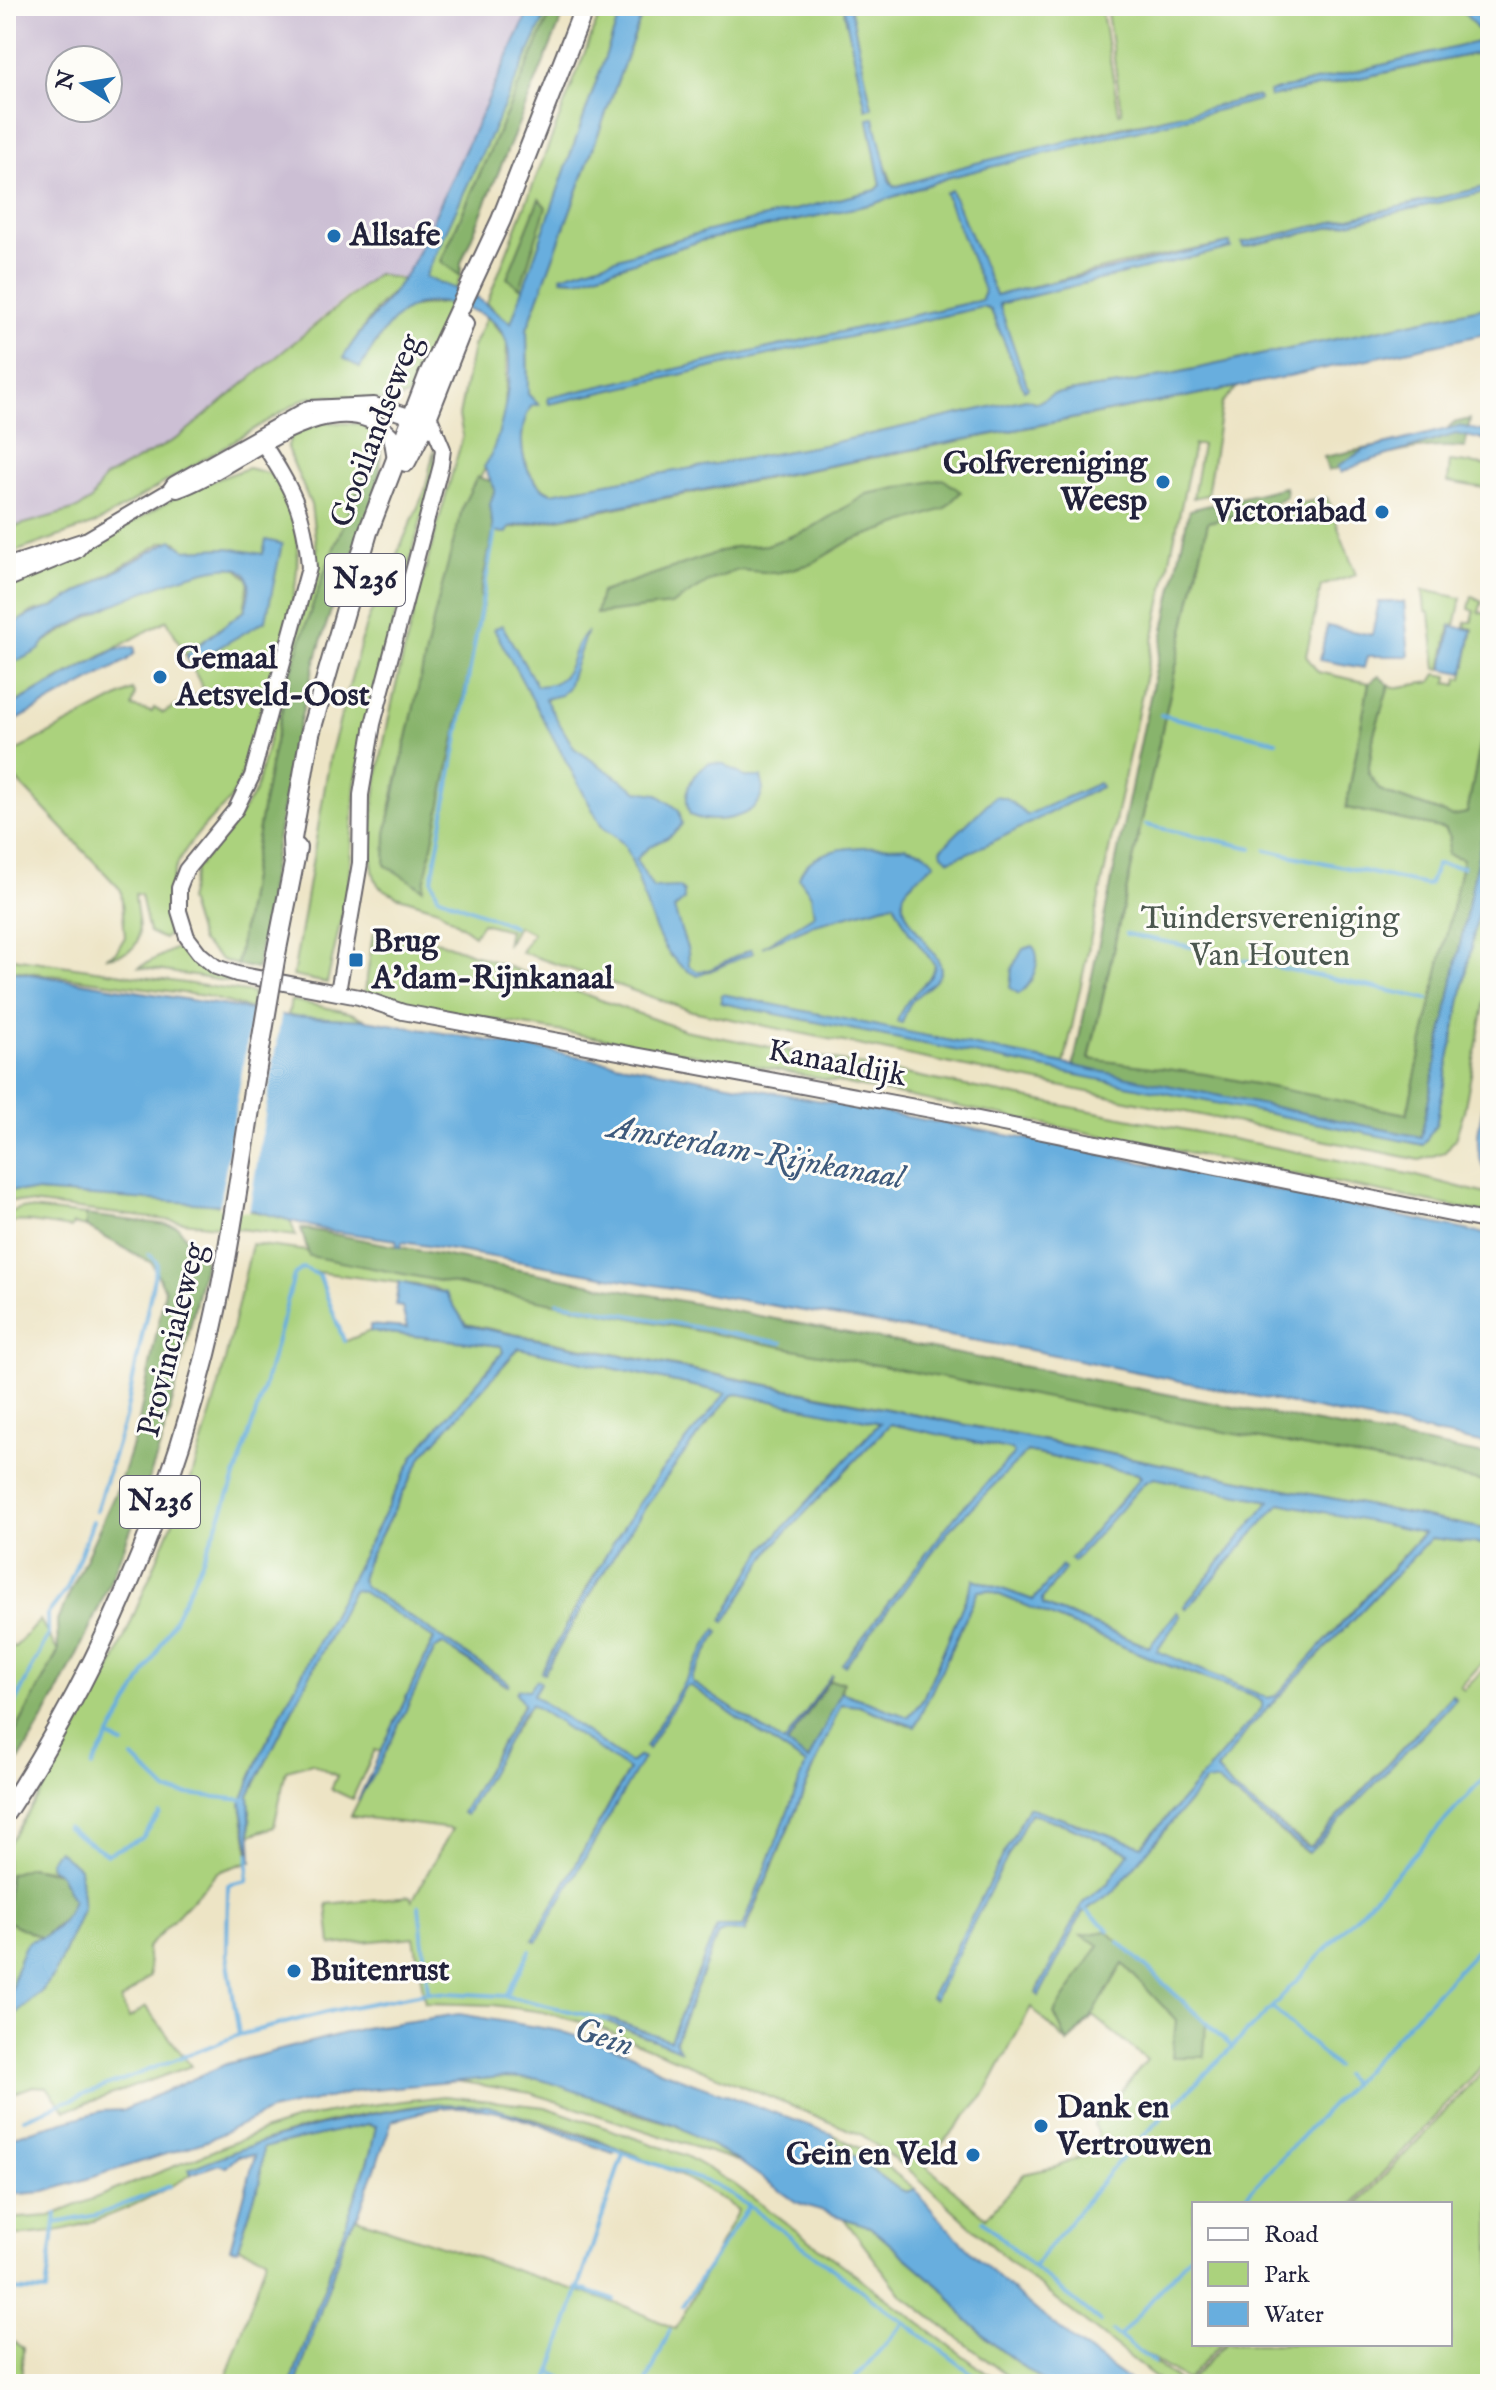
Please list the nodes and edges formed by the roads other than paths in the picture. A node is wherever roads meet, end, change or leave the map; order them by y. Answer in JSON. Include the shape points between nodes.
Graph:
{"nodes":[{"id":1,"x":585,"y":6,"type":"edge"},
{"id":2,"x":420,"y":415,"type":"junction"},
{"id":3,"x":262,"y":441,"type":"junction"},
{"id":4,"x":395,"y":462,"type":"junction"},
{"id":5,"x":86,"y":540,"type":"junction"},
{"id":6,"x":6,"y":566,"type":"edge"},
{"id":7,"x":6,"y":580,"type":"edge"},
{"id":8,"x":293,"y":859,"type":"junction"},
{"id":9,"x":338,"y":992,"type":"junction"},
{"id":10,"x":254,"y":1085,"type":"joint"},
{"id":11,"x":1490,"y":1222,"type":"edge"},
{"id":12,"x":6,"y":1812,"type":"edge"}],
"edges":[{"from":1,"to":2,"type":"main road","name":"Gooilandseweg","number":"N236","via":[[501,220],[499,237]]},
{"from":2,"to":3,"type":"street","via":[[374,405],[326,405],[309,408]]},
{"from":2,"to":4,"type":"main road","name":"Gooilandseweg","number":"N236"},
{"from":2,"to":8,"type":"main road","name":"Gooilandseweg","number":"N236","via":[[348,633]]},
{"from":2,"to":9,"type":"street","via":[[443,449],[441,465],[373,724],[361,795],[360,863]]},
{"from":3,"to":4,"type":"street","via":[[318,418],[359,417],[391,435]]},
{"from":3,"to":5,"type":"street","via":[[174,484]]},
{"from":3,"to":9,"type":"street","name":"Kanaaldijk","via":[[299,504],[309,568],[252,776],[236,809],[186,870],[179,911],[187,937],[216,967]]},
{"from":4,"to":8,"type":"main road","name":"Gooilandseweg","number":"N236","via":[[368,532],[319,697],[299,793]]},
{"from":5,"to":6,"type":"street"},
{"from":5,"to":7,"type":"street","via":[[76,551]]},
{"from":8,"to":10,"type":"main road","name":"Gooilandseweg","number":"N236","bridge":true},
{"from":9,"to":11,"type":"street","name":"Kanaaldijk","via":[[403,1012],[958,1115]]},
{"from":10,"to":12,"type":"main road","name":"Provincialeweg","number":"N236","via":[[206,1354],[181,1441],[140,1556],[78,1688]]}]}
